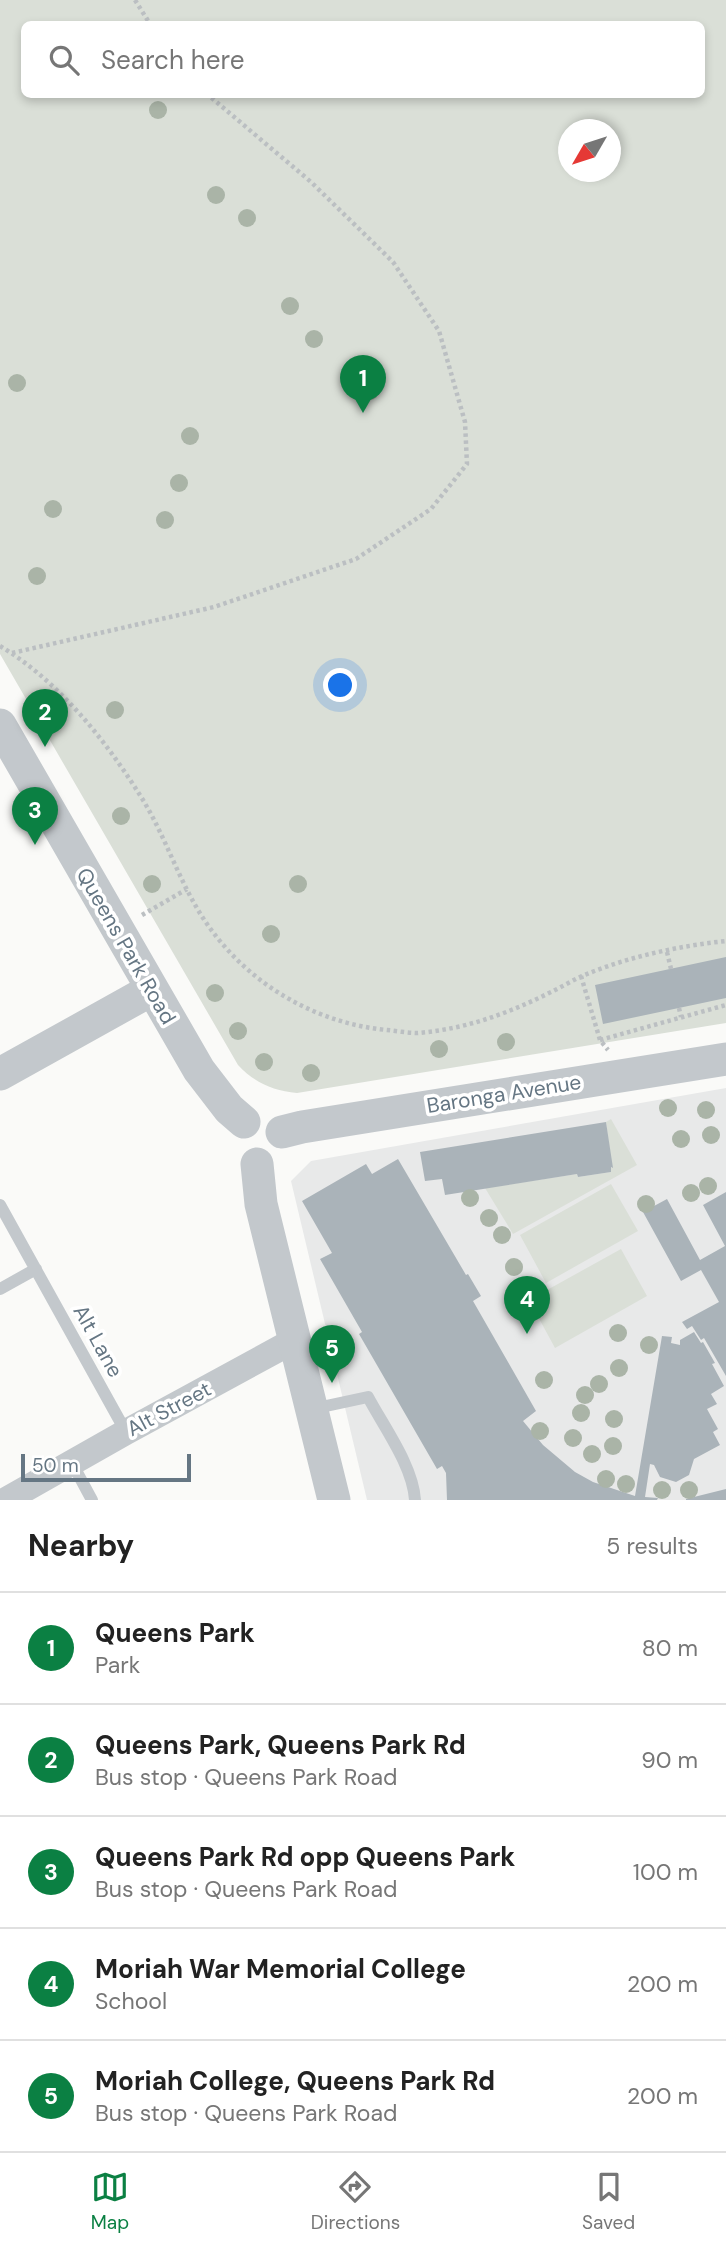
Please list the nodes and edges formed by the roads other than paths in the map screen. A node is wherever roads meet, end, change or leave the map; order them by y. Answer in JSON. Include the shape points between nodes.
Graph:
{"nodes":[{"id":1,"x":0,"y":725,"type":"edge"},
{"id":2,"x":151,"y":990,"type":"junction"},
{"id":3,"x":726,"y":1059,"type":"edge"},
{"id":4,"x":0,"y":1074,"type":"edge"},
{"id":5,"x":244,"y":1122,"type":"junction"},
{"id":6,"x":282,"y":1132,"type":"junction"},
{"id":7,"x":257,"y":1164,"type":"junction"},
{"id":8,"x":0,"y":1205,"type":"edge"},
{"id":9,"x":36,"y":1269,"type":"junction"},
{"id":10,"x":0,"y":1289,"type":"edge"},
{"id":11,"x":295,"y":1340,"type":"junction"},
{"id":12,"x":312,"y":1409,"type":"junction"},
{"id":13,"x":126,"y":1432,"type":"junction"},
{"id":14,"x":72,"y":1463,"type":"junction"},
{"id":15,"x":6,"y":1500,"type":"edge"},
{"id":16,"x":92,"y":1500,"type":"edge"},
{"id":17,"x":334,"y":1500,"type":"edge"},
{"id":18,"x":415,"y":1500,"type":"edge"}],
"edges":[{"from":1,"to":2,"type":"street","name":"Queens Park Road"},
{"from":2,"to":4,"type":"street"},
{"from":2,"to":5,"type":"street","name":"Queens Park Road","via":[[199,1070]]},
{"from":3,"to":6,"type":"street","name":"Baronga Avenue"},
{"from":5,"to":6,"type":"street","via":[[265,1117]]},
{"from":5,"to":7,"type":"street","via":[[236,1143],[243,1157]]},
{"from":6,"to":7,"type":"street","via":[[279,1155]]},
{"from":7,"to":11,"type":"street","via":[[261,1204]]},
{"from":8,"to":9,"type":"lane","name":"Alt Lane"},
{"from":9,"to":10,"type":"lane"},
{"from":9,"to":13,"type":"lane","name":"Alt Lane"},
{"from":11,"to":12,"type":"street"},
{"from":11,"to":13,"type":"street","name":"Alt Street"},
{"from":12,"to":17,"type":"street"},
{"from":12,"to":18,"type":"lane","via":[[368,1397],[407,1469]]},
{"from":13,"to":14,"type":"street","name":"Alt Street"},
{"from":14,"to":15,"type":"street","name":"Alt Street"},
{"from":14,"to":16,"type":"lane"}]}
